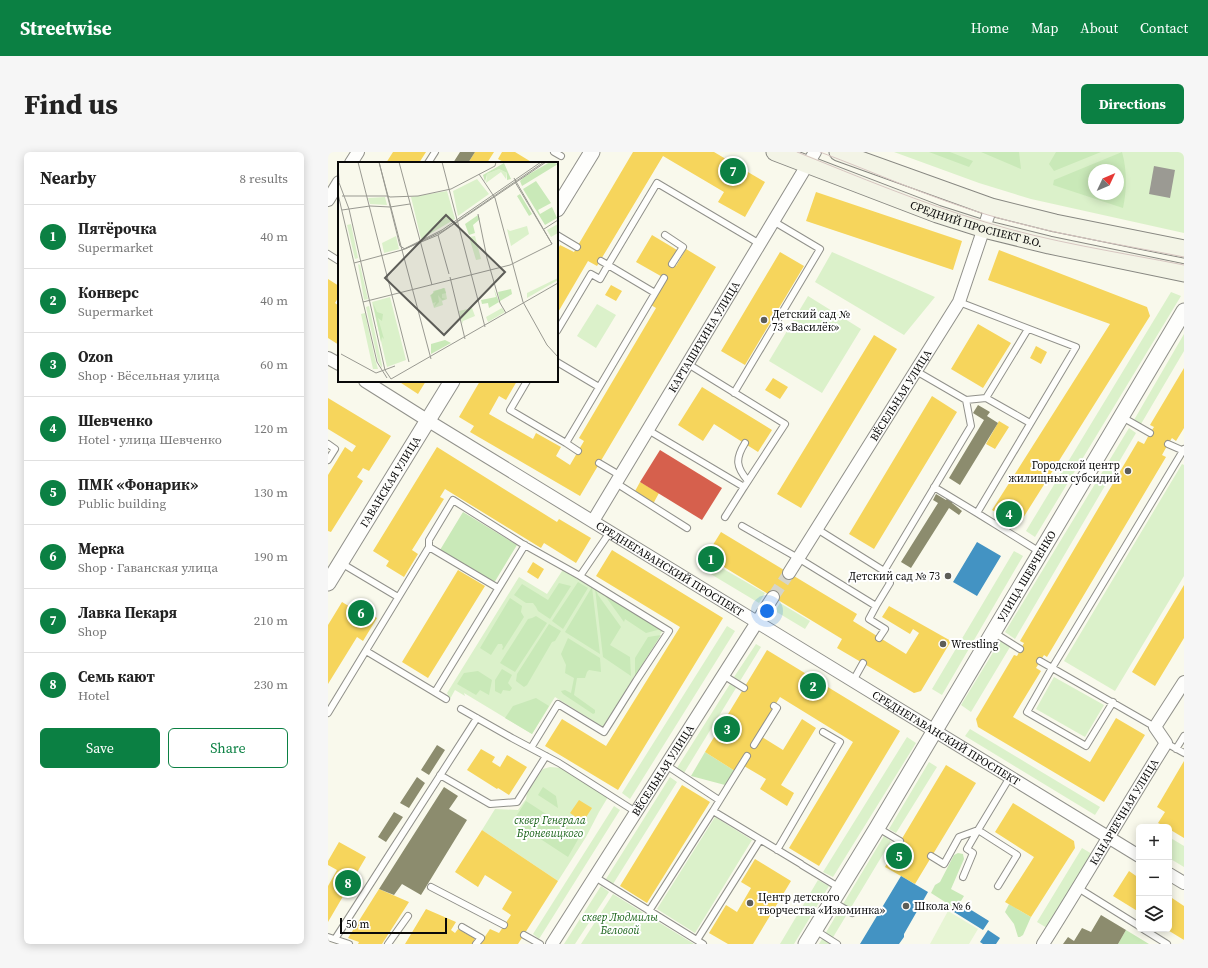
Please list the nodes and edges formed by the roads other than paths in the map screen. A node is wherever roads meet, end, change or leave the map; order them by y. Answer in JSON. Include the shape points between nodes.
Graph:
{"nodes":[{"id":1,"x":358,"y":152,"type":"edge"},
{"id":2,"x":435,"y":152,"type":"edge"},
{"id":3,"x":554,"y":152,"type":"edge"},
{"id":4,"x":592,"y":152,"type":"edge"},
{"id":5,"x":775,"y":152,"type":"edge"},
{"id":6,"x":838,"y":152,"type":"edge"},
{"id":7,"x":561,"y":156,"type":"dead end"},
{"id":8,"x":811,"y":158,"type":"edge"},
{"id":9,"x":352,"y":162,"type":"edge"},
{"id":10,"x":429,"y":162,"type":"edge"},
{"id":11,"x":338,"y":184,"type":"edge"},
{"id":12,"x":328,"y":200,"type":"edge"},
{"id":13,"x":991,"y":206,"type":"junction"},
{"id":14,"x":558,"y":207,"type":"edge"},
{"id":15,"x":773,"y":221,"type":"junction"},
{"id":16,"x":984,"y":229,"type":"junction"},
{"id":17,"x":665,"y":235,"type":"dead end"},
{"id":18,"x":558,"y":236,"type":"edge"},
{"id":19,"x":760,"y":244,"type":"junction"},
{"id":20,"x":577,"y":247,"type":"dead end"},
{"id":21,"x":1184,"y":249,"type":"edge"},
{"id":22,"x":328,"y":254,"type":"edge"},
{"id":23,"x":338,"y":259,"type":"edge"},
{"id":24,"x":600,"y":261,"type":"dead end"},
{"id":25,"x":672,"y":264,"type":"dead end"},
{"id":26,"x":608,"y":265,"type":"junction"},
{"id":27,"x":1184,"y":273,"type":"edge"},
{"id":28,"x":664,"y":278,"type":"dead end"},
{"id":29,"x":655,"y":293,"type":"junction"},
{"id":30,"x":959,"y":302,"type":"junction"},
{"id":31,"x":1183,"y":314,"type":"edge"},
{"id":32,"x":558,"y":329,"type":"edge"},
{"id":33,"x":1028,"y":329,"type":"junction"},
{"id":34,"x":328,"y":358,"type":"edge"},
{"id":35,"x":338,"y":363,"type":"edge"},
{"id":36,"x":558,"y":363,"type":"edge"},
{"id":37,"x":688,"y":364,"type":"junction"},
{"id":38,"x":916,"y":371,"type":"junction"},
{"id":39,"x":367,"y":382,"type":"edge"},
{"id":40,"x":451,"y":382,"type":"edge"},
{"id":41,"x":526,"y":382,"type":"edge"},
{"id":42,"x":599,"y":387,"type":"junction"},
{"id":43,"x":734,"y":393,"type":"junction"},
{"id":44,"x":986,"y":398,"type":"junction"},
{"id":45,"x":966,"y":400,"type":"junction"},
{"id":46,"x":1121,"y":416,"type":"junction"},
{"id":47,"x":427,"y":420,"type":"junction"},
{"id":48,"x":1030,"y":423,"type":"junction"},
{"id":49,"x":648,"y":430,"type":"junction"},
{"id":50,"x":1150,"y":433,"type":"dead end"},
{"id":51,"x":566,"y":443,"type":"junction"},
{"id":52,"x":328,"y":444,"type":"edge"},
{"id":53,"x":745,"y":444,"type":"dead end"},
{"id":54,"x":1168,"y":444,"type":"dead end"},
{"id":55,"x":1184,"y":450,"type":"edge"},
{"id":56,"x":578,"y":451,"type":"dead end"},
{"id":57,"x":328,"y":460,"type":"edge"},
{"id":58,"x":599,"y":463,"type":"dead end"},
{"id":59,"x":618,"y":479,"type":"junction"},
{"id":60,"x":748,"y":481,"type":"junction"},
{"id":61,"x":744,"y":487,"type":"junction"},
{"id":62,"x":934,"y":487,"type":"junction"},
{"id":63,"x":977,"y":513,"type":"junction"},
{"id":64,"x":725,"y":517,"type":"dead end"},
{"id":65,"x":593,"y":521,"type":"junction"},
{"id":66,"x":742,"y":526,"type":"dead end"},
{"id":67,"x":687,"y":528,"type":"dead end"},
{"id":68,"x":817,"y":529,"type":"junction"},
{"id":69,"x":610,"y":532,"type":"junction"},
{"id":70,"x":525,"y":545,"type":"junction"},
{"id":71,"x":429,"y":546,"type":"junction"},
{"id":72,"x":1040,"y":552,"type":"junction"},
{"id":73,"x":798,"y":558,"type":"junction"},
{"id":74,"x":341,"y":562,"type":"junction"},
{"id":75,"x":884,"y":571,"type":"junction"},
{"id":76,"x":789,"y":573,"type":"tunnel mouth"},
{"id":77,"x":580,"y":576,"type":"junction"},
{"id":78,"x":328,"y":583,"type":"edge"},
{"id":79,"x":498,"y":588,"type":"junction"},
{"id":80,"x":398,"y":597,"type":"junction"},
{"id":81,"x":773,"y":597,"type":"tunnel mouth"},
{"id":82,"x":876,"y":606,"type":"junction"},
{"id":83,"x":757,"y":622,"type":"junction"},
{"id":84,"x":993,"y":632,"type":"junction"},
{"id":85,"x":879,"y":638,"type":"dead end"},
{"id":86,"x":1020,"y":649,"type":"dead end"},
{"id":87,"x":366,"y":651,"type":"junction"},
{"id":88,"x":1040,"y":661,"type":"dead end"},
{"id":89,"x":863,"y":663,"type":"dead end"},
{"id":90,"x":1052,"y":668,"type":"junction"},
{"id":91,"x":723,"y":675,"type":"junction"},
{"id":92,"x":853,"y":681,"type":"junction"},
{"id":93,"x":1184,"y":682,"type":"edge"},
{"id":94,"x":744,"y":688,"type":"dead end"},
{"id":95,"x":435,"y":692,"type":"junction"},
{"id":96,"x":446,"y":699,"type":"dead end"},
{"id":97,"x":1112,"y":702,"type":"junction"},
{"id":98,"x":774,"y":706,"type":"dead end"},
{"id":99,"x":462,"y":709,"type":"dead end"},
{"id":100,"x":328,"y":713,"type":"edge"},
{"id":101,"x":477,"y":718,"type":"junction"},
{"id":102,"x":1155,"y":727,"type":"junction"},
{"id":103,"x":935,"y":731,"type":"junction"},
{"id":104,"x":823,"y":732,"type":"dead end"},
{"id":105,"x":1184,"y":736,"type":"edge"},
{"id":106,"x":754,"y":745,"type":"dead end"},
{"id":107,"x":1171,"y":746,"type":"junction"},
{"id":108,"x":531,"y":748,"type":"junction"},
{"id":109,"x":1184,"y":753,"type":"edge"},
{"id":110,"x":546,"y":756,"type":"junction"},
{"id":111,"x":747,"y":756,"type":"dead end"},
{"id":112,"x":666,"y":765,"type":"junction"},
{"id":113,"x":440,"y":775,"type":"junction"},
{"id":114,"x":1010,"y":777,"type":"junction"},
{"id":115,"x":719,"y":800,"type":"junction"},
{"id":116,"x":713,"y":811,"type":"junction"},
{"id":117,"x":636,"y":812,"type":"junction"},
{"id":118,"x":877,"y":828,"type":"junction"},
{"id":119,"x":978,"y":830,"type":"junction"},
{"id":120,"x":1109,"y":837,"type":"junction"},
{"id":121,"x":760,"y":840,"type":"junction"},
{"id":122,"x":900,"y":841,"type":"dead end"},
{"id":123,"x":956,"y":843,"type":"junction"},
{"id":124,"x":967,"y":849,"type":"junction"},
{"id":125,"x":777,"y":850,"type":"junction"},
{"id":126,"x":1136,"y":854,"type":"edge"},
{"id":127,"x":931,"y":856,"type":"dead end"},
{"id":128,"x":1172,"y":876,"type":"edge"},
{"id":129,"x":595,"y":877,"type":"junction"},
{"id":130,"x":963,"y":877,"type":"dead end"},
{"id":131,"x":1184,"y":884,"type":"edge"},
{"id":132,"x":998,"y":886,"type":"dead end"},
{"id":133,"x":431,"y":887,"type":"dead end"},
{"id":134,"x":840,"y":888,"type":"junction"},
{"id":135,"x":1078,"y":888,"type":"junction"},
{"id":136,"x":832,"y":901,"type":"junction"},
{"id":137,"x":649,"y":911,"type":"junction"},
{"id":138,"x":852,"y":913,"type":"dead end"},
{"id":139,"x":408,"y":916,"type":"dead end"},
{"id":140,"x":1136,"y":924,"type":"edge"},
{"id":141,"x":504,"y":925,"type":"dead end"},
{"id":142,"x":462,"y":927,"type":"dead end"},
{"id":143,"x":815,"y":930,"type":"junction"},
{"id":144,"x":1148,"y":932,"type":"edge"},
{"id":145,"x":524,"y":935,"type":"dead end"},
{"id":146,"x":328,"y":937,"type":"edge"},
{"id":147,"x":335,"y":939,"type":"junction"},
{"id":148,"x":700,"y":942,"type":"edge"},
{"id":149,"x":349,"y":944,"type":"edge"},
{"id":150,"x":388,"y":944,"type":"edge"},
{"id":151,"x":476,"y":944,"type":"edge"},
{"id":152,"x":540,"y":944,"type":"edge"},
{"id":153,"x":552,"y":944,"type":"edge"},
{"id":154,"x":806,"y":944,"type":"edge"},
{"id":155,"x":837,"y":944,"type":"edge"},
{"id":156,"x":1042,"y":944,"type":"edge"},
{"id":157,"x":1167,"y":944,"type":"edge"}],
"edges":[{"from":1,"to":9,"type":"street"},
{"from":2,"to":10,"type":"lane"},
{"from":3,"to":7,"type":"lane"},
{"from":4,"to":14,"type":"street"},
{"from":5,"to":8,"type":"main road","name":"СРЕДНИЙ ПРОСПЕКТ В.О."},
{"from":6,"to":13,"type":"main road","name":"СРЕДНИЙ ПРОСПЕКТ В.О."},
{"from":8,"to":15,"type":"street","name":"КАРТАШИХИНА УЛИЦА"},
{"from":8,"to":16,"type":"main road","name":"СРЕДНИЙ ПРОСПЕКТ В.О.","via":[[937,214]]},
{"from":11,"to":12,"type":"street"},
{"from":13,"to":16,"type":"street","name":"ВЁСЕЛЬНАЯ УЛИЦА"},
{"from":13,"to":21,"type":"main road","name":"СРЕДНИЙ ПРОСПЕКТ В.О.","via":[[1055,223]]},
{"from":15,"to":19,"type":"street","name":"КАРТАШИХИНА УЛИЦА"},
{"from":15,"to":43,"type":"lane","via":[[820,250]]},
{"from":16,"to":27,"type":"main road","name":"СРЕДНИЙ ПРОСПЕКТ В.О."},
{"from":16,"to":30,"type":"street","name":"ВЁСЕЛЬНАЯ УЛИЦА"},
{"from":17,"to":25,"type":"lane","via":[[683,247]]},
{"from":18,"to":20,"type":"lane"},
{"from":19,"to":26,"type":"lane","via":[[657,183]]},
{"from":19,"to":37,"type":"street","name":"КАРТАШИХИНА УЛИЦА"},
{"from":22,"to":23,"type":"lane"},
{"from":24,"to":26,"type":"lane"},
{"from":26,"to":29,"type":"lane"},
{"from":26,"to":32,"type":"lane","via":[[600,279],[590,274]]},
{"from":28,"to":29,"type":"lane"},
{"from":29,"to":42,"type":"lane"},
{"from":30,"to":33,"type":"lane"},
{"from":30,"to":38,"type":"street","name":"ВЁСЕЛЬНАЯ УЛИЦА"},
{"from":31,"to":46,"type":"street","name":"УЛИЦА ШЕВЧЕНКО"},
{"from":33,"to":44,"type":"lane"},
{"from":33,"to":48,"type":"lane","via":[[1076,347]]},
{"from":34,"to":35,"type":"street"},
{"from":36,"to":42,"type":"lane"},
{"from":37,"to":43,"type":"lane"},
{"from":37,"to":49,"type":"street","name":"КАРТАШИХИНА УЛИЦА"},
{"from":38,"to":45,"type":"lane"},
{"from":38,"to":68,"type":"street","name":"ВЁСЕЛЬНАЯ УЛИЦА"},
{"from":39,"to":47,"type":"street","name":"СРЕДНЕГАВАНСКИЙ ПРОСПЕКТ"},
{"from":40,"to":47,"type":"street","name":"ГАВАНСКАЯ УЛИЦА"},
{"from":41,"to":51,"type":"lane","via":[[510,410]]},
{"from":42,"to":51,"type":"lane"},
{"from":43,"to":60,"type":"lane","via":[[785,424]]},
{"from":44,"to":45,"type":"lane"},
{"from":44,"to":48,"type":"lane"},
{"from":45,"to":62,"type":"lane","via":[[971,426]]},
{"from":46,"to":50,"type":"lane"},
{"from":46,"to":72,"type":"street","name":"УЛИЦА ШЕВЧЕНКО"},
{"from":47,"to":65,"type":"street","name":"СРЕДНЕГАВАНСКИЙ ПРОСПЕКТ"},
{"from":47,"to":74,"type":"street","name":"ГАВАНСКАЯ УЛИЦА"},
{"from":48,"to":63,"type":"lane"},
{"from":49,"to":59,"type":"street","name":"КАРТАШИХИНА УЛИЦА"},
{"from":49,"to":61,"type":"lane"},
{"from":51,"to":56,"type":"lane"},
{"from":52,"to":57,"type":"lane","via":[[335,449]]},
{"from":53,"to":60,"type":"lane","via":[[739,452],[737,463]]},
{"from":54,"to":55,"type":"lane"},
{"from":55,"to":90,"type":"lane"},
{"from":58,"to":59,"type":"lane"},
{"from":59,"to":65,"type":"street","name":"КАРТАШИХИНА УЛИЦА"},
{"from":59,"to":67,"type":"lane"},
{"from":60,"to":61,"type":"lane"},
{"from":61,"to":64,"type":"lane"},
{"from":62,"to":63,"type":"lane"},
{"from":62,"to":75,"type":"lane"},
{"from":63,"to":72,"type":"lane"},
{"from":65,"to":69,"type":"street","name":"СРЕДНЕГАВАНСКИЙ ПРОСПЕКТ"},
{"from":66,"to":73,"type":"lane"},
{"from":68,"to":73,"type":"street","name":"ВЁСЕЛЬНАЯ УЛИЦА"},
{"from":68,"to":75,"type":"lane"},
{"from":69,"to":77,"type":"lane"},
{"from":69,"to":83,"type":"street","name":"СРЕДНЕГАВАНСКИЙ ПРОСПЕКТ"},
{"from":70,"to":71,"type":"lane","via":[[453,500],[429,540]]},
{"from":70,"to":77,"type":"lane"},
{"from":70,"to":79,"type":"lane"},
{"from":71,"to":79,"type":"lane"},
{"from":71,"to":80,"type":"lane"},
{"from":72,"to":84,"type":"street","name":"УЛИЦА ШЕВЧЕНКО"},
{"from":73,"to":76,"type":"street","name":"ВЁСЕЛЬНАЯ УЛИЦА"},
{"from":73,"to":82,"type":"lane"},
{"from":74,"to":78,"type":"street","name":"ГАВАНСКАЯ УЛИЦА"},
{"from":74,"to":80,"type":"lane"},
{"from":75,"to":82,"type":"lane","via":[[890,583]]},
{"from":77,"to":108,"type":"lane","via":[[669,631],[604,732],[558,704]]},
{"from":79,"to":95,"type":"lane"},
{"from":80,"to":87,"type":"lane"},
{"from":81,"to":83,"type":"street","name":"ВЁСЕЛЬНАЯ УЛИЦА"},
{"from":82,"to":85,"type":"lane","via":[[869,619],[885,629]]},
{"from":83,"to":91,"type":"street","name":"ВЁСЕЛЬНАЯ УЛИЦА"},
{"from":83,"to":92,"type":"street","name":"СРЕДНЕГАВАНСКИЙ ПРОСПЕКТ"},
{"from":84,"to":86,"type":"lane"},
{"from":84,"to":103,"type":"street","name":"УЛИЦА ШЕВЧЕНКО"},
{"from":87,"to":95,"type":"lane"},
{"from":87,"to":100,"type":"lane"},
{"from":88,"to":90,"type":"lane"},
{"from":89,"to":92,"type":"lane"},
{"from":90,"to":97,"type":"lane"},
{"from":90,"to":97,"type":"lane","via":[[1027,712],[1086,746]]},
{"from":91,"to":94,"type":"lane"},
{"from":91,"to":112,"type":"street","name":"ВЁСЕЛЬНАЯ УЛИЦА"},
{"from":92,"to":103,"type":"street","name":"СРЕДНЕГАВАНСКИЙ ПРОСПЕКТ"},
{"from":93,"to":102,"type":"street"},
{"from":95,"to":96,"type":"lane"},
{"from":97,"to":102,"type":"lane"},
{"from":98,"to":106,"type":"lane","via":[[776,708]]},
{"from":99,"to":101,"type":"lane"},
{"from":101,"to":108,"type":"lane"},
{"from":101,"to":113,"type":"lane"},
{"from":102,"to":107,"type":"street"},
{"from":103,"to":114,"type":"street","name":"СРЕДНЕГАВАНСКИЙ ПРОСПЕКТ"},
{"from":103,"to":118,"type":"street","name":"УЛИЦА ШЕВЧЕНКО"},
{"from":104,"to":125,"type":"lane","via":[[840,742]]},
{"from":105,"to":107,"type":"lane"},
{"from":107,"to":109,"type":"lane"},
{"from":107,"to":120,"type":"street","name":"КАНАРЕЕЧНАЯ УЛИЦА","via":[[1121,815]]},
{"from":108,"to":110,"type":"lane"},
{"from":110,"to":113,"type":"lane","via":[[518,802],[490,804]]},
{"from":110,"to":117,"type":"lane"},
{"from":111,"to":115,"type":"lane"},
{"from":112,"to":115,"type":"lane"},
{"from":112,"to":117,"type":"street","name":"ВЁСЕЛЬНАЯ УЛИЦА"},
{"from":113,"to":147,"type":"lane"},
{"from":114,"to":119,"type":"lane"},
{"from":114,"to":120,"type":"street","name":"СРЕДНЕГАВАНСКИЙ ПРОСПЕКТ"},
{"from":115,"to":116,"type":"lane"},
{"from":116,"to":121,"type":"lane"},
{"from":116,"to":137,"type":"lane"},
{"from":117,"to":129,"type":"street","name":"ВЁСЕЛЬНАЯ УЛИЦА"},
{"from":118,"to":122,"type":"lane"},
{"from":118,"to":134,"type":"street","name":"УЛИЦА ШЕВЧЕНКО"},
{"from":119,"to":123,"type":"lane","via":[[959,837]]},
{"from":119,"to":124,"type":"lane"},
{"from":119,"to":132,"type":"lane","via":[[1017,855]]},
{"from":120,"to":126,"type":"street","name":"СРЕДНЕГАВАНСКИЙ ПРОСПЕКТ"},
{"from":120,"to":135,"type":"street","name":"КАНАРЕЕЧНАЯ УЛИЦА"},
{"from":121,"to":125,"type":"lane"},
{"from":121,"to":148,"type":"lane"},
{"from":123,"to":124,"type":"lane"},
{"from":123,"to":127,"type":"lane","via":[[944,864],[937,863]]},
{"from":124,"to":130,"type":"lane","via":[[974,854]]},
{"from":125,"to":134,"type":"lane"},
{"from":128,"to":131,"type":"street"},
{"from":129,"to":137,"type":"lane"},
{"from":129,"to":153,"type":"street","name":"ВЁСЕЛЬНАЯ УЛИЦА"},
{"from":133,"to":141,"type":"lane"},
{"from":134,"to":136,"type":"street","name":"УЛИЦА ШЕВЧЕНКО"},
{"from":135,"to":140,"type":"lane"},
{"from":135,"to":156,"type":"street","name":"КАНАРЕЕЧНАЯ УЛИЦА"},
{"from":136,"to":138,"type":"lane"},
{"from":136,"to":143,"type":"street","name":"УЛИЦА ШЕВЧЕНКО"},
{"from":137,"to":148,"type":"lane"},
{"from":139,"to":150,"type":"lane"},
{"from":142,"to":151,"type":"lane","via":[[481,938]]},
{"from":143,"to":154,"type":"street","name":"УЛИЦА ШЕВЧЕНКО"},
{"from":143,"to":155,"type":"lane"},
{"from":144,"to":157,"type":"lane"},
{"from":145,"to":152,"type":"lane"},
{"from":146,"to":147,"type":"lane"},
{"from":147,"to":149,"type":"lane"}]}
